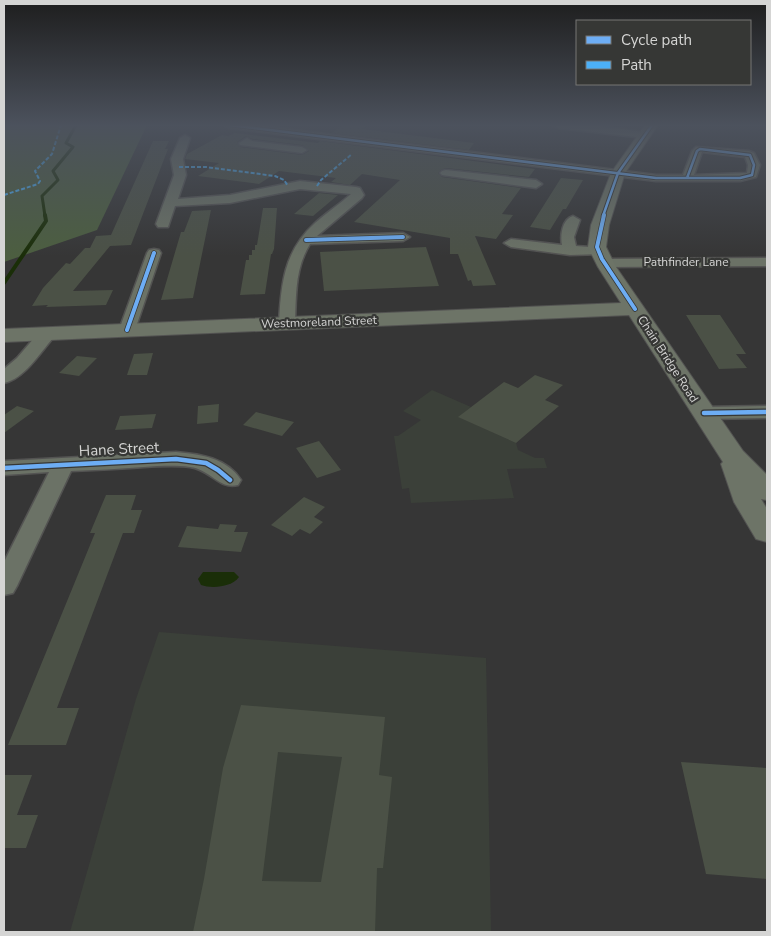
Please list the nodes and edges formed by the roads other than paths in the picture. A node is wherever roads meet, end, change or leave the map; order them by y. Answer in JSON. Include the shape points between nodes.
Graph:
{"nodes":[{"id":1,"x":179,"y":169,"type":"edge"},
{"id":2,"x":449,"y":169,"type":"edge"},
{"id":3,"x":583,"y":169,"type":"edge"},
{"id":4,"x":621,"y":169,"type":"edge"},
{"id":5,"x":690,"y":169,"type":"edge"},
{"id":6,"x":753,"y":169,"type":"edge"},
{"id":7,"x":545,"y":172,"type":"dead end"},
{"id":8,"x":618,"y":173,"type":"junction"},
{"id":9,"x":687,"y":178,"type":"junction"},
{"id":10,"x":536,"y":184,"type":"junction"},
{"id":11,"x":526,"y":198,"type":"dead end"},
{"id":12,"x":170,"y":203,"type":"junction"},
{"id":13,"x":572,"y":220,"type":"dead end"},
{"id":14,"x":163,"y":224,"type":"dead end"},
{"id":15,"x":403,"y":237,"type":"dead end"},
{"id":16,"x":306,"y":240,"type":"junction"},
{"id":17,"x":511,"y":243,"type":"dead end"},
{"id":18,"x":570,"y":251,"type":"junction"},
{"id":19,"x":154,"y":254,"type":"dead end"},
{"id":20,"x":602,"y":257,"type":"junction"},
{"id":21,"x":767,"y":262,"type":"edge"},
{"id":22,"x":635,"y":309,"type":"junction"},
{"id":23,"x":287,"y":323,"type":"junction"},
{"id":24,"x":127,"y":330,"type":"junction"},
{"id":25,"x":47,"y":334,"type":"junction"},
{"id":26,"x":4,"y":336,"type":"edge"},
{"id":27,"x":4,"y":378,"type":"edge"},
{"id":28,"x":767,"y":412,"type":"edge"},
{"id":29,"x":704,"y":413,"type":"junction"},
{"id":30,"x":733,"y":458,"type":"junction"},
{"id":31,"x":63,"y":465,"type":"junction"},
{"id":32,"x":4,"y":468,"type":"edge"},
{"id":33,"x":230,"y":480,"type":"dead end"},
{"id":34,"x":767,"y":492,"type":"edge"},
{"id":35,"x":767,"y":532,"type":"edge"},
{"id":36,"x":4,"y":586,"type":"edge"}],
"edges":[{"from":1,"to":12,"type":"street"},
{"from":2,"to":10,"type":"street","via":[[443,176]]},
{"from":3,"to":8,"type":"street"},
{"from":4,"to":8,"type":"main road"},
{"from":5,"to":9,"type":"street"},
{"from":6,"to":9,"type":"street","via":[[752,175],[747,177]]},
{"from":7,"to":10,"type":"street"},
{"from":8,"to":9,"type":"street"},
{"from":8,"to":20,"type":"main road","via":[[598,228],[597,240]]},
{"from":10,"to":11,"type":"street"},
{"from":12,"to":14,"type":"street"},
{"from":12,"to":16,"type":"street","via":[[230,199],[300,185],[356,191],[358,195]]},
{"from":13,"to":18,"type":"street","via":[[567,237]]},
{"from":15,"to":16,"type":"street"},
{"from":16,"to":23,"type":"street","via":[[291,274]]},
{"from":17,"to":18,"type":"street","name":"Pathfinder Lane"},
{"from":18,"to":20,"type":"street","name":"Pathfinder Lane"},
{"from":19,"to":24,"type":"street"},
{"from":20,"to":21,"type":"street","name":"Pathfinder Lane"},
{"from":20,"to":22,"type":"main road","name":"Chain Bridge Road"},
{"from":22,"to":23,"type":"main road","name":"Westmoreland Street"},
{"from":22,"to":29,"type":"main road","name":"Chain Bridge Road"},
{"from":23,"to":24,"type":"main road","name":"Westmoreland Street"},
{"from":24,"to":25,"type":"main road","name":"Westmoreland Street"},
{"from":25,"to":26,"type":"main road","name":"Westmoreland Street"},
{"from":25,"to":27,"type":"street"},
{"from":28,"to":29,"type":"street"},
{"from":29,"to":30,"type":"main road","name":"Chain Bridge Road"},
{"from":30,"to":34,"type":"main road","name":"Chain Bridge Road"},
{"from":30,"to":35,"type":"main road","name":"Chain Bridge Road","via":[[748,502]]},
{"from":31,"to":32,"type":"street","name":"Hane Street"},
{"from":31,"to":33,"type":"street","name":"Hane Street","via":[[195,460],[216,468]]},
{"from":31,"to":36,"type":"street"}]}
